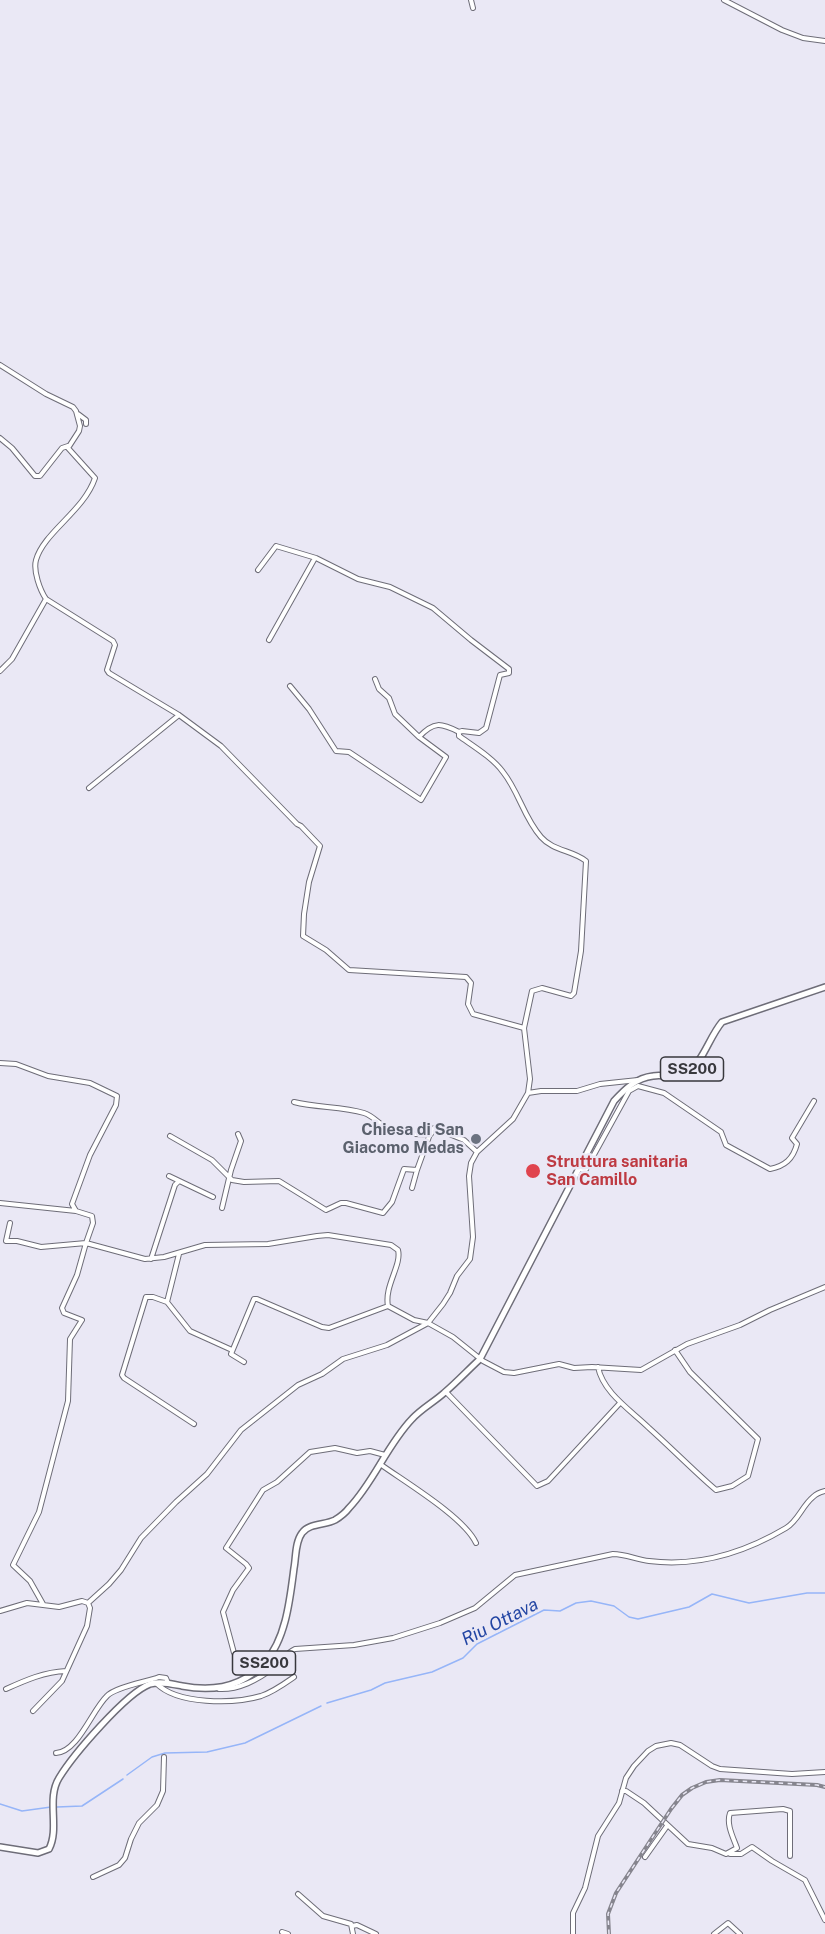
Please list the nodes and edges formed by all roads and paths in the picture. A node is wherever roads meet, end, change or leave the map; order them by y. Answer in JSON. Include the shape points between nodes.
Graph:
{"nodes":[{"id":1,"x":471,"y":0,"type":"edge"},
{"id":2,"x":724,"y":0,"type":"edge"},
{"id":3,"x":473,"y":8,"type":"dead end"},
{"id":4,"x":825,"y":41,"type":"edge"},
{"id":5,"x":0,"y":364,"type":"edge"},
{"id":6,"x":77,"y":414,"type":"junction"},
{"id":7,"x":86,"y":424,"type":"dead end"},
{"id":8,"x":0,"y":438,"type":"edge"},
{"id":9,"x":69,"y":446,"type":"junction"},
{"id":10,"x":315,"y":558,"type":"junction"},
{"id":11,"x":258,"y":570,"type":"dead end"},
{"id":12,"x":46,"y":599,"type":"junction"},
{"id":13,"x":269,"y":640,"type":"dead end"},
{"id":14,"x":0,"y":671,"type":"edge"},
{"id":15,"x":375,"y":679,"type":"dead end"},
{"id":16,"x":290,"y":686,"type":"dead end"},
{"id":17,"x":179,"y":715,"type":"junction"},
{"id":18,"x":459,"y":732,"type":"junction"},
{"id":19,"x":419,"y":737,"type":"junction"},
{"id":20,"x":89,"y":788,"type":"dead end"},
{"id":21,"x":825,"y":987,"type":"edge"},
{"id":22,"x":524,"y":1028,"type":"junction"},
{"id":23,"x":0,"y":1063,"type":"edge"},
{"id":24,"x":638,"y":1080,"type":"junction"},
{"id":25,"x":528,"y":1093,"type":"junction"},
{"id":26,"x":814,"y":1101,"type":"dead end"},
{"id":27,"x":294,"y":1102,"type":"dead end"},
{"id":28,"x":238,"y":1134,"type":"dead end"},
{"id":29,"x":430,"y":1134,"type":"junction"},
{"id":30,"x":170,"y":1136,"type":"dead end"},
{"id":31,"x":477,"y":1152,"type":"junction"},
{"id":32,"x":580,"y":1169,"type":"junction"},
{"id":33,"x":417,"y":1170,"type":"junction"},
{"id":34,"x":169,"y":1176,"type":"dead end"},
{"id":35,"x":229,"y":1177,"type":"junction"},
{"id":36,"x":179,"y":1181,"type":"junction"},
{"id":37,"x":412,"y":1188,"type":"dead end"},
{"id":38,"x":213,"y":1197,"type":"dead end"},
{"id":39,"x":0,"y":1203,"type":"edge"},
{"id":40,"x":222,"y":1209,"type":"dead end"},
{"id":41,"x":76,"y":1210,"type":"junction"},
{"id":42,"x":10,"y":1223,"type":"dead end"},
{"id":43,"x":86,"y":1243,"type":"junction"},
{"id":44,"x":179,"y":1254,"type":"junction"},
{"id":45,"x":151,"y":1258,"type":"junction"},
{"id":46,"x":825,"y":1287,"type":"edge"},
{"id":47,"x":167,"y":1302,"type":"junction"},
{"id":48,"x":388,"y":1306,"type":"junction"},
{"id":49,"x":428,"y":1323,"type":"junction"},
{"id":50,"x":232,"y":1350,"type":"junction"},
{"id":51,"x":485,"y":1350,"type":"junction"},
{"id":52,"x":675,"y":1350,"type":"junction"},
{"id":53,"x":480,"y":1359,"type":"junction"},
{"id":54,"x":244,"y":1362,"type":"dead end"},
{"id":55,"x":491,"y":1365,"type":"junction"},
{"id":56,"x":472,"y":1366,"type":"junction"},
{"id":57,"x":598,"y":1367,"type":"junction"},
{"id":58,"x":446,"y":1392,"type":"junction"},
{"id":59,"x":620,"y":1403,"type":"junction"},
{"id":60,"x":194,"y":1424,"type":"dead end"},
{"id":61,"x":386,"y":1455,"type":"junction"},
{"id":62,"x":380,"y":1464,"type":"junction"},
{"id":63,"x":825,"y":1491,"type":"edge"},
{"id":64,"x":476,"y":1543,"type":"dead end"},
{"id":65,"x":88,"y":1603,"type":"junction"},
{"id":66,"x":42,"y":1604,"type":"junction"},
{"id":67,"x":0,"y":1611,"type":"edge"},
{"id":68,"x":234,"y":1653,"type":"dead end"},
{"id":69,"x":66,"y":1671,"type":"junction"},
{"id":70,"x":294,"y":1677,"type":"dead end"},
{"id":71,"x":156,"y":1683,"type":"junction"},
{"id":72,"x":168,"y":1684,"type":"junction"},
{"id":73,"x":6,"y":1689,"type":"dead end"},
{"id":74,"x":219,"y":1689,"type":"junction"},
{"id":75,"x":33,"y":1711,"type":"dead end"},
{"id":76,"x":56,"y":1753,"type":"dead end"},
{"id":77,"x":164,"y":1757,"type":"dead end"},
{"id":78,"x":825,"y":1772,"type":"edge"},
{"id":79,"x":622,"y":1791,"type":"junction"},
{"id":80,"x":667,"y":1826,"type":"junction"},
{"id":81,"x":0,"y":1847,"type":"edge"},
{"id":82,"x":729,"y":1854,"type":"junction"},
{"id":83,"x":645,"y":1857,"type":"dead end"},
{"id":84,"x":790,"y":1857,"type":"dead end"},
{"id":85,"x":93,"y":1877,"type":"dead end"},
{"id":86,"x":298,"y":1894,"type":"dead end"},
{"id":87,"x":825,"y":1920,"type":"edge"},
{"id":88,"x":352,"y":1926,"type":"junction"},
{"id":89,"x":282,"y":1932,"type":"dead end"},
{"id":90,"x":288,"y":1934,"type":"edge"},
{"id":91,"x":353,"y":1934,"type":"edge"},
{"id":92,"x":376,"y":1934,"type":"edge"},
{"id":93,"x":573,"y":1934,"type":"edge"},
{"id":94,"x":714,"y":1934,"type":"edge"},
{"id":95,"x":740,"y":1934,"type":"edge"}],
"edges":[{"from":1,"to":3,"type":"street"},
{"from":2,"to":4,"type":"street","via":[[803,38]]},
{"from":5,"to":6,"type":"street","via":[[73,407]]},
{"from":6,"to":7,"type":"street"},
{"from":6,"to":9,"type":"street","via":[[80,431]]},
{"from":8,"to":9,"type":"street","via":[[35,476],[40,476],[62,448]]},
{"from":9,"to":12,"type":"street","via":[[70,452],[95,478],[85,500],[43,546],[35,561]]},
{"from":10,"to":11,"type":"street","via":[[274,546]]},
{"from":10,"to":13,"type":"street"},
{"from":10,"to":18,"type":"street","via":[[433,608],[511,671],[500,675],[486,728],[479,733]]},
{"from":12,"to":14,"type":"street","via":[[12,659]]},
{"from":12,"to":17,"type":"street","via":[[112,641],[115,645],[109,673]]},
{"from":15,"to":19,"type":"street","via":[[395,714]]},
{"from":16,"to":19,"type":"street","via":[[336,751],[349,752],[421,800],[446,757]]},
{"from":17,"to":20,"type":"street"},
{"from":17,"to":22,"type":"street","via":[[221,746],[320,846],[309,882],[303,936],[349,970],[466,977],[471,983],[468,1004],[473,1014]]},
{"from":18,"to":19,"type":"street","via":[[434,725]]},
{"from":18,"to":22,"type":"street","via":[[503,771],[542,838],[556,849],[586,861],[581,951],[574,993],[571,996],[542,988],[532,991]]},
{"from":21,"to":24,"type":"main road","number":"SS200","via":[[722,1022],[697,1065],[688,1073]]},
{"from":22,"to":25,"type":"street"},
{"from":23,"to":41,"type":"street","via":[[90,1083],[117,1096],[72,1204]]},
{"from":24,"to":25,"type":"street"},
{"from":24,"to":32,"type":"main road","number":"SS200","via":[[614,1101]]},
{"from":25,"to":31,"type":"street","via":[[513,1119]]},
{"from":26,"to":32,"type":"street","via":[[792,1138],[797,1144],[795,1152],[784,1166],[770,1169],[726,1145],[721,1132],[664,1093],[638,1086],[628,1091],[585,1171]]},
{"from":27,"to":29,"type":"street","via":[[366,1113],[385,1128]]},
{"from":28,"to":35,"type":"street","via":[[241,1141]]},
{"from":29,"to":31,"type":"street","via":[[434,1128],[441,1130],[464,1140]]},
{"from":29,"to":33,"type":"street"},
{"from":30,"to":35,"type":"street","via":[[212,1160]]},
{"from":31,"to":49,"type":"street","via":[[469,1176],[473,1237],[470,1259]]},
{"from":32,"to":51,"type":"main road","number":"SS200"},
{"from":33,"to":35,"type":"street","via":[[404,1169],[392,1202],[383,1213],[346,1203],[326,1210],[279,1181],[244,1182]]},
{"from":33,"to":37,"type":"street"},
{"from":34,"to":36,"type":"street"},
{"from":35,"to":40,"type":"street"},
{"from":36,"to":38,"type":"street"},
{"from":36,"to":45,"type":"street"},
{"from":39,"to":41,"type":"street"},
{"from":41,"to":43,"type":"street","via":[[92,1216]]},
{"from":42,"to":43,"type":"street","via":[[6,1241],[41,1247]]},
{"from":43,"to":45,"type":"street"},
{"from":43,"to":66,"type":"street","via":[[62,1308],[64,1313],[81,1320],[70,1339],[68,1401],[39,1512],[13,1565],[30,1581]]},
{"from":44,"to":45,"type":"street"},
{"from":44,"to":47,"type":"street"},
{"from":44,"to":48,"type":"street","via":[[205,1245],[268,1244],[317,1236],[391,1245],[399,1256],[386,1299]]},
{"from":46,"to":52,"type":"street"},
{"from":47,"to":50,"type":"street","via":[[190,1331]]},
{"from":47,"to":60,"type":"street","via":[[146,1297],[122,1375]]},
{"from":48,"to":49,"type":"street"},
{"from":48,"to":50,"type":"street","via":[[329,1328],[254,1299]]},
{"from":49,"to":53,"type":"street"},
{"from":49,"to":65,"type":"street","via":[[387,1345],[343,1359],[298,1385],[241,1430],[207,1474],[141,1538],[121,1570]]},
{"from":50,"to":54,"type":"street","via":[[232,1356]]},
{"from":51,"to":53,"type":"main road","number":"SS200"},
{"from":51,"to":55,"type":"street","via":[[484,1357]]},
{"from":52,"to":57,"type":"street","via":[[642,1370]]},
{"from":52,"to":59,"type":"street","via":[[690,1371],[758,1439],[748,1476],[716,1490]]},
{"from":53,"to":55,"type":"street"},
{"from":53,"to":56,"type":"main road","number":"SS200"},
{"from":55,"to":56,"type":"street"},
{"from":55,"to":57,"type":"street","via":[[514,1373],[559,1364]]},
{"from":56,"to":58,"type":"main road","number":"SS200"},
{"from":57,"to":59,"type":"street"},
{"from":58,"to":59,"type":"street","via":[[537,1486],[548,1481]]},
{"from":58,"to":61,"type":"main road","number":"SS200","via":[[412,1419]]},
{"from":61,"to":62,"type":"main road","number":"SS200"},
{"from":61,"to":68,"type":"street","via":[[335,1448],[314,1450],[263,1490],[226,1548],[249,1569],[223,1612]]},
{"from":62,"to":64,"type":"street","via":[[456,1520]]},
{"from":62,"to":74,"type":"main road","number":"SS200","via":[[348,1510],[336,1520],[302,1532],[290,1595],[271,1655],[240,1682]]},
{"from":63,"to":74,"type":"street","via":[[813,1496],[790,1526],[738,1552],[695,1561],[648,1562],[613,1554],[515,1575],[475,1608],[440,1623],[393,1638],[295,1649],[252,1680],[232,1690]]},
{"from":65,"to":66,"type":"street","via":[[59,1607]]},
{"from":65,"to":69,"type":"street","via":[[87,1626]]},
{"from":66,"to":67,"type":"street","via":[[27,1603]]},
{"from":69,"to":73,"type":"street","via":[[32,1677]]},
{"from":69,"to":75,"type":"street","via":[[62,1681]]},
{"from":70,"to":71,"type":"street","via":[[264,1695],[226,1701],[192,1700]]},
{"from":71,"to":72,"type":"main road","number":"SS200"},
{"from":71,"to":81,"type":"main road","via":[[131,1696],[59,1778],[49,1849],[38,1853]]},
{"from":72,"to":74,"type":"main road","number":"SS200"},
{"from":72,"to":76,"type":"street","via":[[166,1678],[159,1677],[109,1693],[95,1707],[84,1730],[66,1750]]},
{"from":77,"to":85,"type":"street","via":[[163,1791],[157,1805],[139,1823],[119,1865]]},
{"from":78,"to":79,"type":"street","via":[[720,1769],[671,1743],[656,1746],[644,1755],[629,1772]]},
{"from":79,"to":80,"type":"street","via":[[644,1803]]},
{"from":79,"to":93,"type":"street","via":[[598,1836],[585,1888],[573,1912]]},
{"from":80,"to":82,"type":"street","via":[[688,1844]]},
{"from":80,"to":83,"type":"street"},
{"from":82,"to":84,"type":"street","via":[[737,1848],[730,1813],[783,1809],[790,1810]]},
{"from":82,"to":87,"type":"street","via":[[739,1855],[752,1847],[805,1880]]},
{"from":86,"to":88,"type":"street","via":[[323,1916]]},
{"from":88,"to":91,"type":"street"},
{"from":88,"to":92,"type":"street","via":[[357,1924]]},
{"from":89,"to":90,"type":"street"},
{"from":94,"to":95,"type":"street","via":[[728,1923]]}]}
